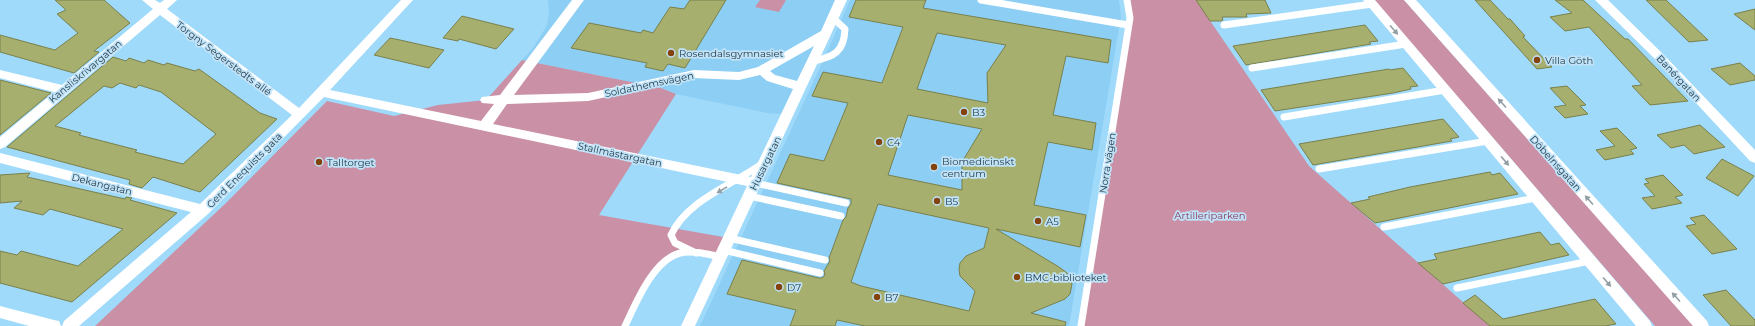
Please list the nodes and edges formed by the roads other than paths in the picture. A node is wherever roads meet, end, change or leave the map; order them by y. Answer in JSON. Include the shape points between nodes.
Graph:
{"nodes":[{"id":1,"x":148,"y":0,"type":"edge"},
{"id":2,"x":171,"y":0,"type":"edge"},
{"id":3,"x":407,"y":0,"type":"edge"},
{"id":4,"x":578,"y":0,"type":"edge"},
{"id":5,"x":841,"y":0,"type":"edge"},
{"id":6,"x":981,"y":0,"type":"edge"},
{"id":7,"x":1127,"y":0,"type":"edge"},
{"id":8,"x":1410,"y":0,"type":"edge"},
{"id":9,"x":1601,"y":0,"type":"edge"},
{"id":10,"x":1370,"y":2,"type":"edge"},
{"id":11,"x":159,"y":9,"type":"junction"},
{"id":12,"x":834,"y":18,"type":"junction"},
{"id":13,"x":1128,"y":25,"type":"junction"},
{"id":14,"x":1224,"y":25,"type":"dead end"},
{"id":15,"x":826,"y":33,"type":"junction"},
{"id":16,"x":1406,"y":44,"type":"junction"},
{"id":17,"x":813,"y":61,"type":"junction"},
{"id":18,"x":1252,"y":68,"type":"dead end"},
{"id":19,"x":762,"y":70,"type":"junction"},
{"id":20,"x":0,"y":74,"type":"edge"},
{"id":21,"x":801,"y":87,"type":"junction"},
{"id":22,"x":63,"y":90,"type":"junction"},
{"id":23,"x":1445,"y":90,"type":"junction"},
{"id":24,"x":320,"y":92,"type":"junction"},
{"id":25,"x":486,"y":100,"type":"dead end"},
{"id":26,"x":504,"y":100,"type":"junction"},
{"id":27,"x":300,"y":115,"type":"junction"},
{"id":28,"x":1284,"y":117,"type":"dead end"},
{"id":29,"x":484,"y":126,"type":"junction"},
{"id":30,"x":1488,"y":141,"type":"junction"},
{"id":31,"x":0,"y":144,"type":"edge"},
{"id":32,"x":0,"y":158,"type":"edge"},
{"id":33,"x":1755,"y":158,"type":"edge"},
{"id":34,"x":766,"y":160,"type":"junction"},
{"id":35,"x":1320,"y":169,"type":"dead end"},
{"id":36,"x":739,"y":179,"type":"junction"},
{"id":37,"x":755,"y":183,"type":"junction"},
{"id":38,"x":748,"y":196,"type":"junction"},
{"id":39,"x":1536,"y":198,"type":"junction"},
{"id":40,"x":846,"y":202,"type":"dead end"},
{"id":41,"x":203,"y":210,"type":"junction"},
{"id":42,"x":841,"y":216,"type":"dead end"},
{"id":43,"x":1384,"y":227,"type":"dead end"},
{"id":44,"x":729,"y":238,"type":"junction"},
{"id":45,"x":696,"y":253,"type":"junction"},
{"id":46,"x":722,"y":254,"type":"junction"},
{"id":47,"x":825,"y":260,"type":"dead end"},
{"id":48,"x":1590,"y":261,"type":"junction"},
{"id":49,"x":820,"y":273,"type":"dead end"},
{"id":50,"x":1457,"y":288,"type":"dead end"},
{"id":51,"x":0,"y":312,"type":"edge"},
{"id":52,"x":54,"y":326,"type":"edge"},
{"id":53,"x":69,"y":326,"type":"edge"},
{"id":54,"x":625,"y":326,"type":"edge"},
{"id":55,"x":688,"y":326,"type":"edge"},
{"id":56,"x":1081,"y":326,"type":"edge"},
{"id":57,"x":1644,"y":326,"type":"edge"},
{"id":58,"x":1702,"y":326,"type":"edge"}],
"edges":[{"from":1,"to":11,"type":"street","name":"Torgny Segerstedts allé"},
{"from":2,"to":11,"type":"street","name":"Kansliskrivargatan"},
{"from":3,"to":24,"type":"street","name":"Gerd Enequists gata"},
{"from":4,"to":26,"type":"street"},
{"from":5,"to":12,"type":"street","name":"Husargatan"},
{"from":6,"to":13,"type":"lane"},
{"from":7,"to":13,"type":"lane","name":"Norra vägen","via":[[1130,18]]},
{"from":58,"to":8,"type":"street","name":"Döbelnsgatan","one_way":true},
{"from":9,"to":33,"type":"street","name":"Banérgatan","via":[[1629,24]]},
{"from":10,"to":14,"type":"lane"},
{"from":10,"to":16,"type":"street","one_way":true},
{"from":11,"to":22,"type":"street","name":"Kansliskrivargatan"},
{"from":11,"to":27,"type":"street","name":"Torgny Segerstedts allé"},
{"from":12,"to":15,"type":"street","name":"Husargatan"},
{"from":12,"to":17,"type":"lane","via":[[845,28],[843,46],[831,58]]},
{"from":13,"to":56,"type":"lane","name":"Norra vägen"},
{"from":15,"to":17,"type":"street","name":"Husargatan"},
{"from":15,"to":19,"type":"street","name":"Soldathemsvägen"},
{"from":16,"to":18,"type":"lane"},
{"from":16,"to":23,"type":"street"},
{"from":17,"to":21,"type":"street","name":"Husargatan"},
{"from":19,"to":21,"type":"street","via":[[771,78]]},
{"from":19,"to":26,"type":"street","name":"Soldathemsvägen","via":[[739,76],[694,74],[588,97]]},
{"from":20,"to":22,"type":"street"},
{"from":21,"to":34,"type":"street","name":"Husargatan"},
{"from":22,"to":31,"type":"street","name":"Kansliskrivargatan"},
{"from":23,"to":28,"type":"lane"},
{"from":23,"to":30,"type":"street"},
{"from":24,"to":27,"type":"street","name":"Gerd Enequists gata"},
{"from":24,"to":29,"type":"street","name":"Stallmästargatan"},
{"from":25,"to":26,"type":"street","name":"Soldathemsvägen"},
{"from":26,"to":29,"type":"street"},
{"from":27,"to":41,"type":"street","name":"Gerd Enequists gata"},
{"from":29,"to":36,"type":"street","name":"Stallmästargatan"},
{"from":30,"to":35,"type":"lane"},
{"from":30,"to":39,"type":"street","one_way":true},
{"from":32,"to":41,"type":"street","name":"Dekangatan"},
{"from":34,"to":36,"type":"lane"},
{"from":34,"to":37,"type":"street","name":"Husargatan"},
{"from":36,"to":37,"type":"street","name":"Stallmästargatan"},
{"from":36,"to":45,"type":"lane","one_way":true,"via":[[691,207],[674,225],[671,235],[675,243]]},
{"from":37,"to":38,"type":"street","name":"Husargatan"},
{"from":37,"to":40,"type":"lane"},
{"from":38,"to":42,"type":"lane"},
{"from":38,"to":44,"type":"street","name":"Husargatan"},
{"from":39,"to":43,"type":"lane"},
{"from":39,"to":48,"type":"street"},
{"from":41,"to":53,"type":"street","name":"Gerd Enequists gata"},
{"from":44,"to":46,"type":"street","name":"Husargatan"},
{"from":44,"to":47,"type":"lane"},
{"from":45,"to":46,"type":"lane"},
{"from":45,"to":54,"type":"lane","via":[[680,253],[665,260],[651,279]]},
{"from":46,"to":49,"type":"lane"},
{"from":46,"to":55,"type":"street","name":"Husargatan"},
{"from":48,"to":50,"type":"lane"},
{"from":48,"to":57,"type":"street","one_way":true},
{"from":51,"to":52,"type":"street"}]}
